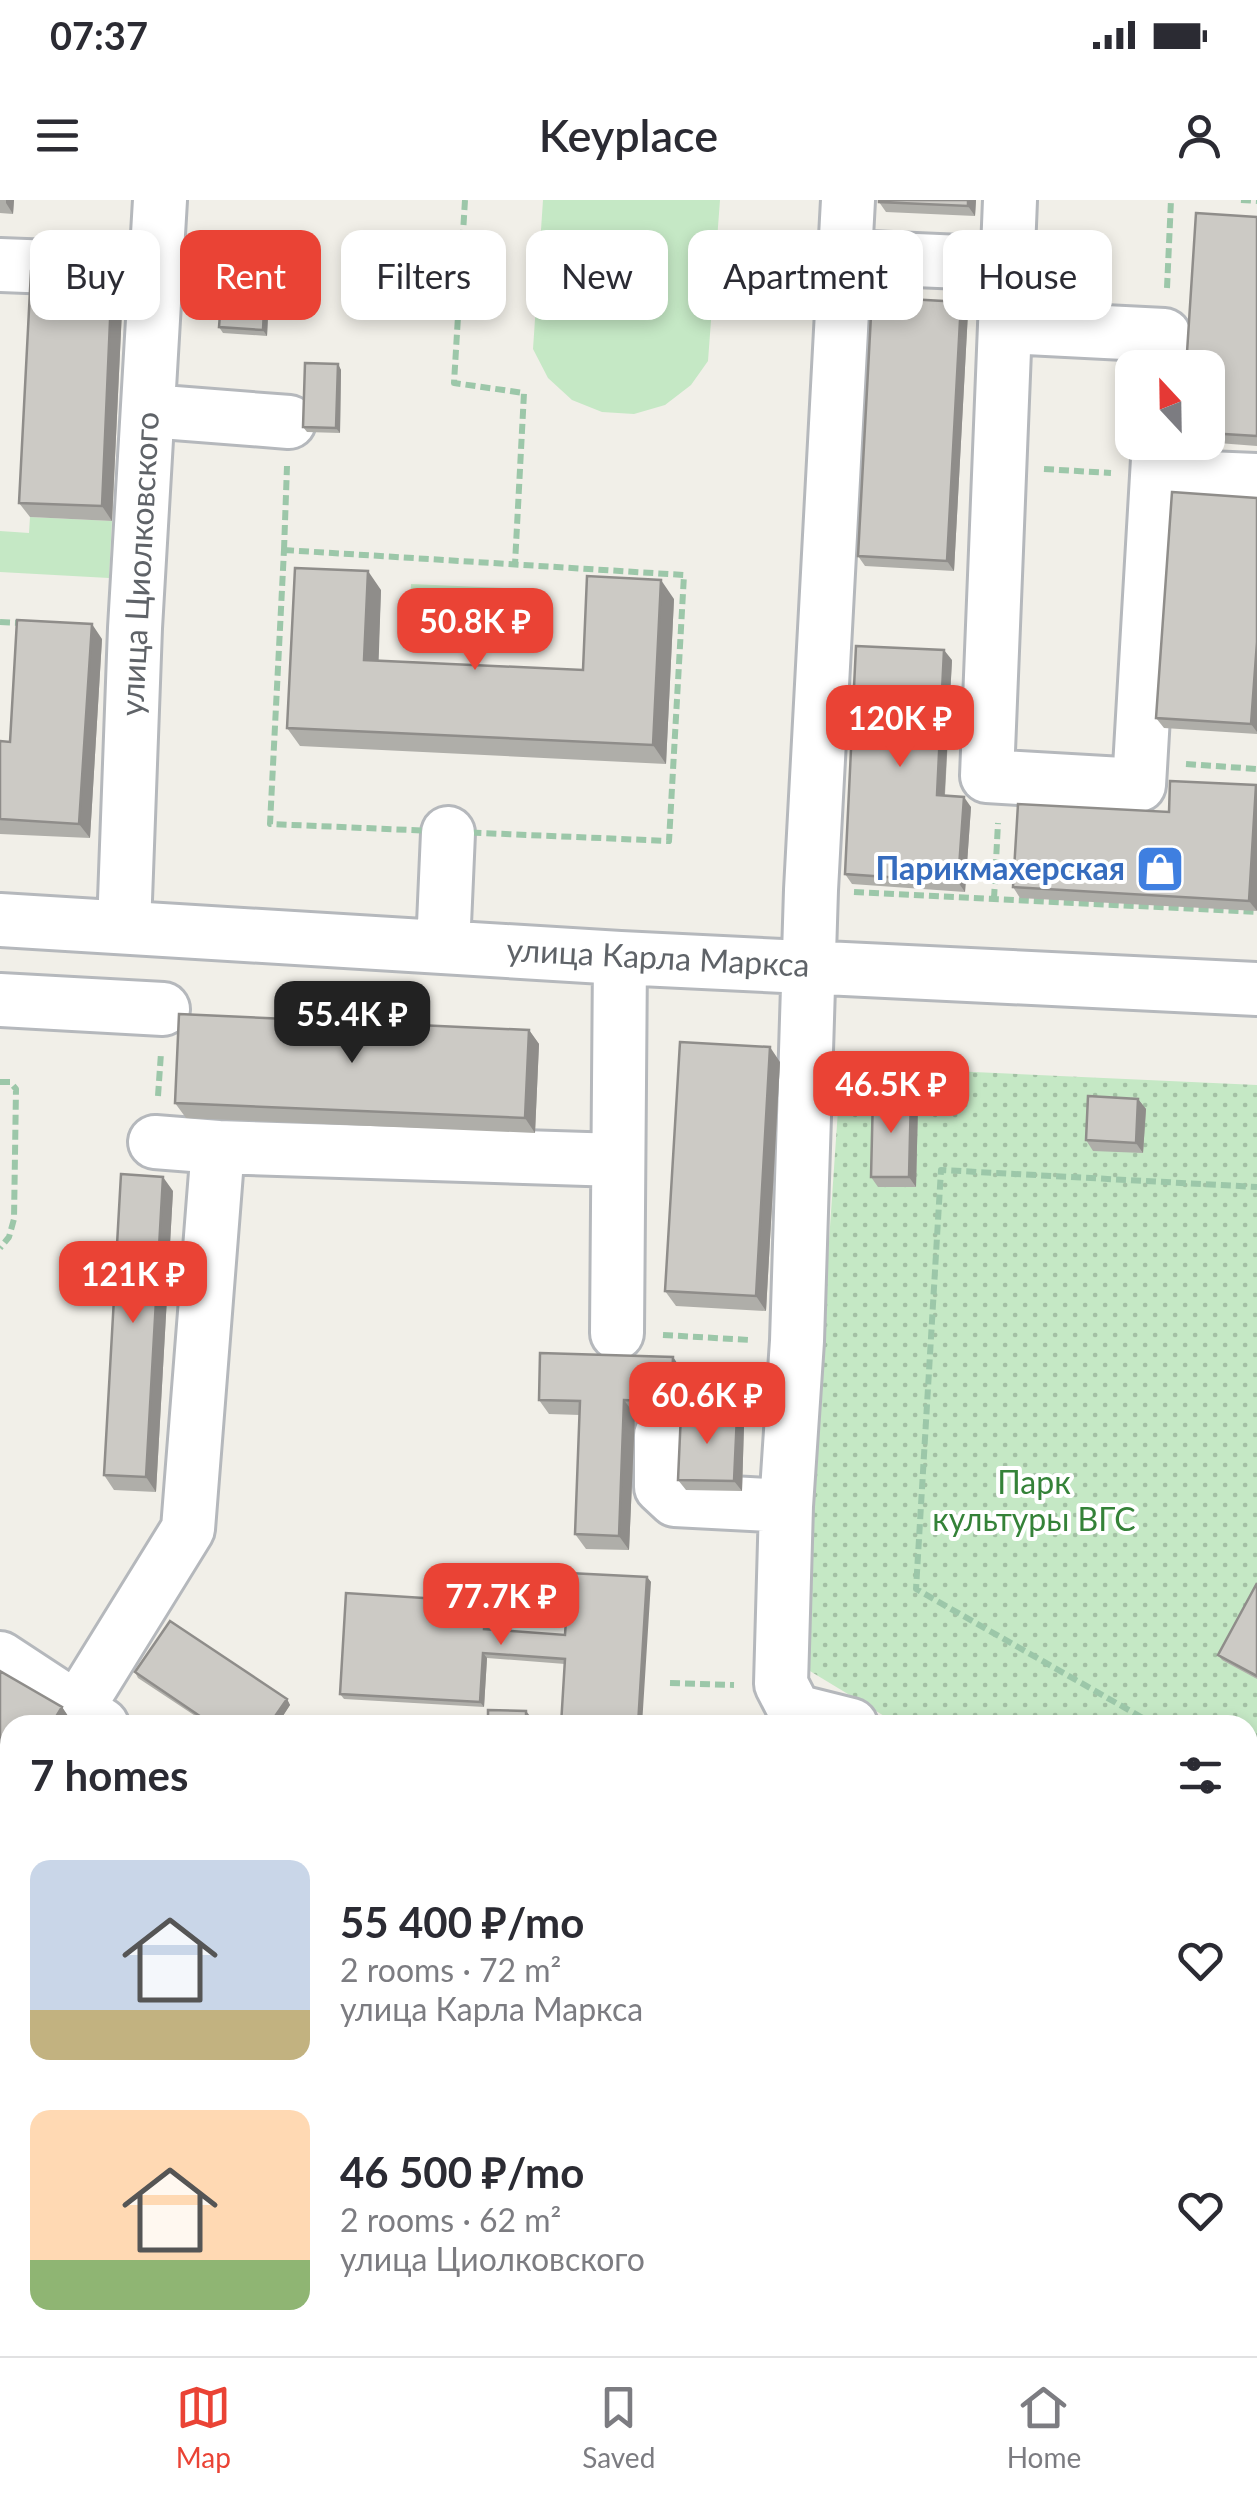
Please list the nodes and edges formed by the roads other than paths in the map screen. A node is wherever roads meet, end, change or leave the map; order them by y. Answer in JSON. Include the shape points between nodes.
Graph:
{"nodes":[{"id":1,"x":160,"y":200,"type":"edge"},
{"id":2,"x":848,"y":200,"type":"edge"},
{"id":3,"x":1010,"y":200,"type":"edge"},
{"id":4,"x":158,"y":230,"type":"edge"},
{"id":5,"x":847,"y":230,"type":"edge"},
{"id":6,"x":1009,"y":230,"type":"edge"},
{"id":7,"x":0,"y":265,"type":"edge"},
{"id":8,"x":30,"y":266,"type":"edge"},
{"id":9,"x":154,"y":320,"type":"edge"},
{"id":10,"x":843,"y":320,"type":"edge"},
{"id":11,"x":1005,"y":320,"type":"edge"},
{"id":12,"x":1005,"y":327,"type":"junction"},
{"id":13,"x":1157,"y":350,"type":"edge"},
{"id":14,"x":150,"y":411,"type":"junction"},
{"id":15,"x":288,"y":422,"type":"road end"},
{"id":16,"x":1158,"y":460,"type":"edge"},
{"id":17,"x":1163,"y":460,"type":"edge"},
{"id":18,"x":1257,"y":480,"type":"edge"},
{"id":19,"x":448,"y":832,"type":"road end"},
{"id":20,"x":0,"y":920,"type":"edge"},
{"id":21,"x":124,"y":928,"type":"junction"},
{"id":22,"x":442,"y":947,"type":"junction"},
{"id":23,"x":620,"y":958,"type":"junction"},
{"id":24,"x":810,"y":965,"type":"junction"},
{"id":25,"x":1257,"y":988,"type":"edge"},
{"id":26,"x":0,"y":1000,"type":"edge"},
{"id":27,"x":164,"y":1009,"type":"road end"},
{"id":28,"x":156,"y":1142,"type":"road end"},
{"id":29,"x":218,"y":1147,"type":"junction"},
{"id":30,"x":618,"y":1160,"type":"junction"},
{"id":31,"x":617,"y":1333,"type":"road end"},
{"id":32,"x":661,"y":1434,"type":"edge"},
{"id":33,"x":786,"y":1506,"type":"junction"},
{"id":34,"x":0,"y":1658,"type":"edge"},
{"id":35,"x":790,"y":1707,"type":"edge"},
{"id":36,"x":88,"y":1715,"type":"edge"},
{"id":37,"x":91,"y":1715,"type":"edge"},
{"id":38,"x":817,"y":1715,"type":"edge"}],
"edges":[{"from":1,"to":4,"type":"street","name":"улица Циолковского"},
{"from":2,"to":5,"type":"street"},
{"from":3,"to":6,"type":"street"},
{"from":7,"to":8,"type":"street"},
{"from":9,"to":14,"type":"street","name":"улица Циолковского"},
{"from":10,"to":24,"type":"street"},
{"from":11,"to":12,"type":"street"},
{"from":12,"to":13,"type":"street"},
{"from":12,"to":16,"type":"street","via":[[986,776],[1139,785]]},
{"from":14,"to":15,"type":"street"},
{"from":14,"to":21,"type":"street","name":"улица Циолковского","via":[[134,628]]},
{"from":17,"to":18,"type":"street"},
{"from":19,"to":22,"type":"street"},
{"from":20,"to":21,"type":"street","name":"улица Карла Маркса"},
{"from":21,"to":22,"type":"street","name":"улица Карла Маркса"},
{"from":22,"to":23,"type":"street","name":"улица Карла Маркса"},
{"from":23,"to":24,"type":"street","name":"улица Карла Маркса"},
{"from":23,"to":30,"type":"street"},
{"from":24,"to":25,"type":"street","name":"улица Карла Маркса"},
{"from":24,"to":33,"type":"street"},
{"from":26,"to":27,"type":"street"},
{"from":28,"to":29,"type":"street"},
{"from":29,"to":30,"type":"street"},
{"from":29,"to":37,"type":"street","via":[[188,1529]]},
{"from":30,"to":31,"type":"street"},
{"from":32,"to":33,"type":"street","via":[[662,1487],[675,1500]]},
{"from":33,"to":35,"type":"street"},
{"from":34,"to":36,"type":"street"},
{"from":35,"to":38,"type":"street"}]}
